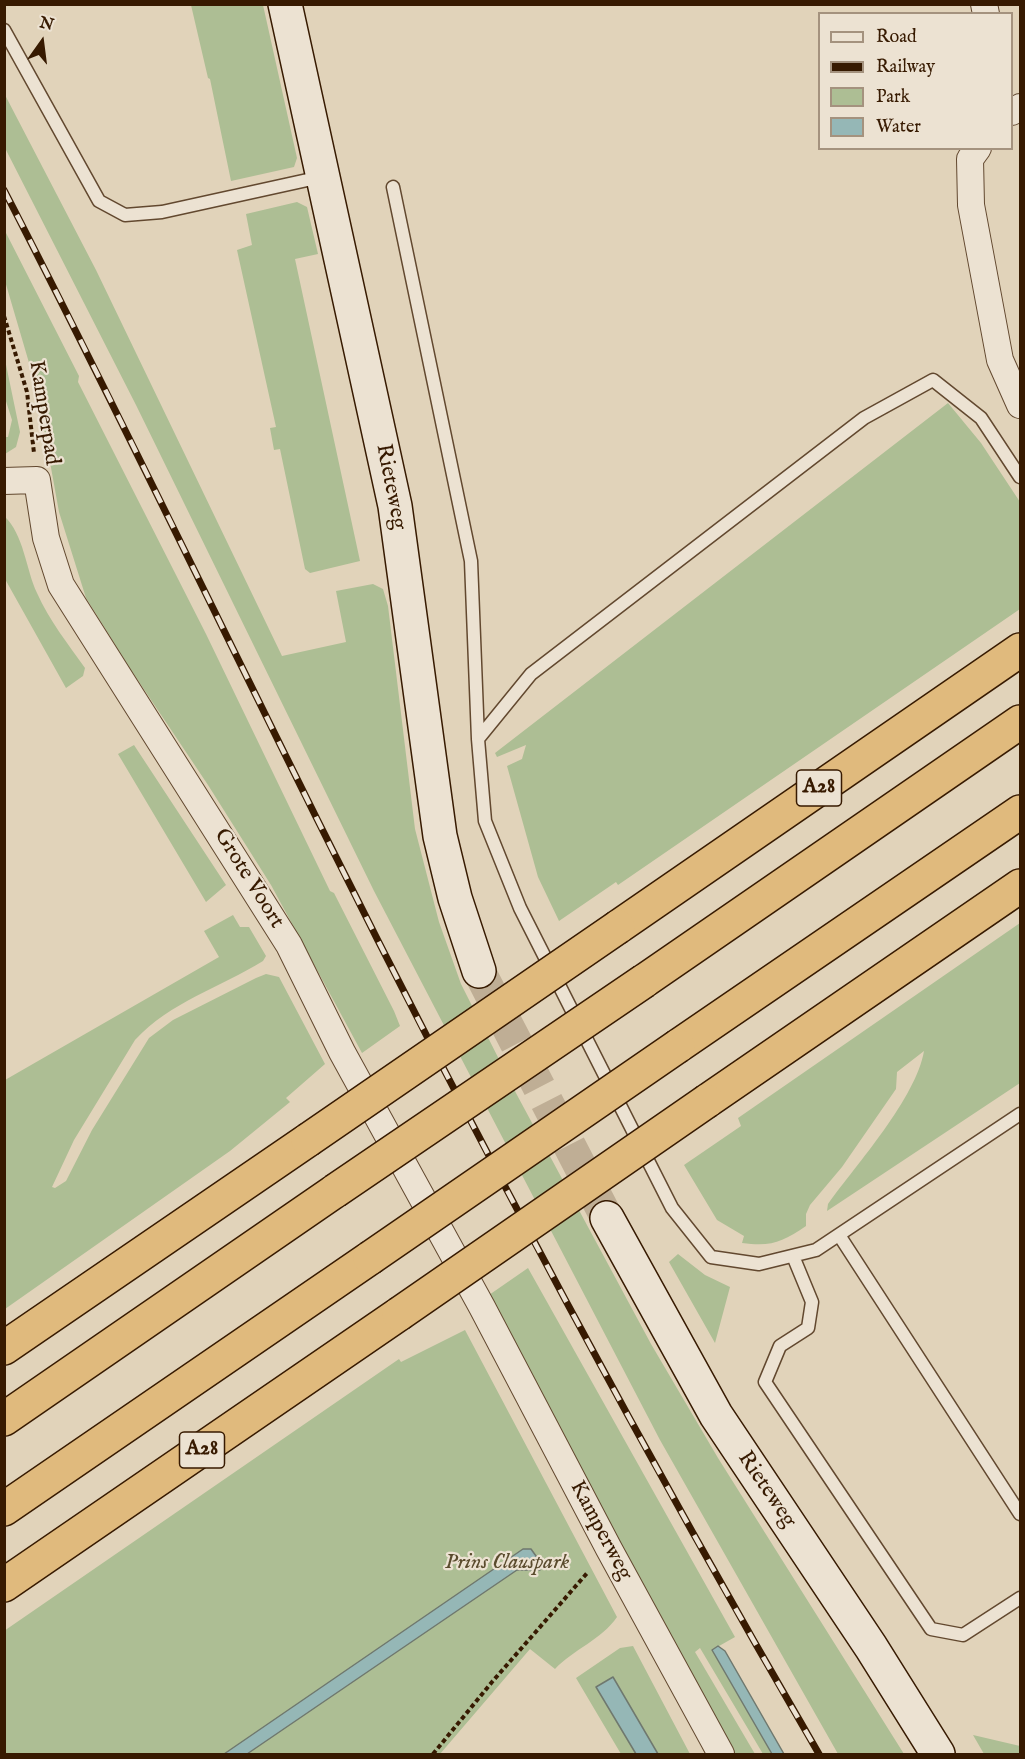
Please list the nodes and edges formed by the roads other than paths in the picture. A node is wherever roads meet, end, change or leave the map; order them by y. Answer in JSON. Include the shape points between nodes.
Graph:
{"nodes":[{"id":1,"x":285,"y":4,"type":"edge"},
{"id":2,"x":4,"y":30,"type":"edge"},
{"id":3,"x":976,"y":150,"type":"edge"},
{"id":4,"x":322,"y":177,"type":"junction"},
{"id":5,"x":393,"y":187,"type":"dead end"},
{"id":6,"x":1020,"y":405,"type":"edge"},
{"id":7,"x":1020,"y":477,"type":"edge"},
{"id":8,"x":4,"y":481,"type":"edge"},
{"id":9,"x":1020,"y":650,"type":"edge"},
{"id":10,"x":1020,"y":722,"type":"edge"},
{"id":11,"x":478,"y":739,"type":"junction"},
{"id":12,"x":1020,"y":812,"type":"edge"},
{"id":13,"x":1020,"y":886,"type":"edge"},
{"id":14,"x":479,"y":971,"type":"tunnel mouth"},
{"id":15,"x":1020,"y":1114,"type":"edge"},
{"id":16,"x":607,"y":1218,"type":"tunnel mouth"},
{"id":17,"x":839,"y":1235,"type":"junction"},
{"id":18,"x":793,"y":1256,"type":"junction"},
{"id":19,"x":482,"y":1306,"type":"joint"},
{"id":20,"x":4,"y":1348,"type":"edge"},
{"id":21,"x":4,"y":1419,"type":"edge"},
{"id":22,"x":4,"y":1509,"type":"edge"},
{"id":23,"x":1020,"y":1514,"type":"edge"},
{"id":24,"x":4,"y":1585,"type":"edge"},
{"id":25,"x":1020,"y":1598,"type":"edge"},
{"id":26,"x":721,"y":1755,"type":"edge"},
{"id":27,"x":938,"y":1755,"type":"edge"}],
"edges":[{"from":1,"to":4,"type":"main road","name":"Rieteweg"},
{"from":2,"to":4,"type":"lane","via":[[99,201],[125,215],[162,212]]},
{"from":3,"to":6,"type":"street","via":[[969,159],[971,205],[1000,360]]},
{"from":4,"to":14,"type":"main road","name":"Rieteweg","via":[[395,506],[440,836]]},
{"from":5,"to":11,"type":"lane","via":[[471,561]]},
{"from":7,"to":11,"type":"lane","via":[[981,418],[933,380],[864,418],[531,674]]},
{"from":8,"to":19,"type":"street","name":"Grote Voort","via":[[37,480],[46,538],[61,585],[289,945],[342,1052]]},
{"from":9,"to":20,"type":"highway","number":"A28","bridge":true},
{"from":10,"to":21,"type":"highway","number":"A28","bridge":true},
{"from":11,"to":18,"type":"lane","via":[[485,821],[520,908],[672,1208],[711,1257],[759,1264]]},
{"from":12,"to":22,"type":"highway","bridge":true},
{"from":13,"to":24,"type":"highway","number":"A28","bridge":true},
{"from":15,"to":17,"type":"lane"},
{"from":16,"to":27,"type":"main road","name":"Rieteweg","via":[[716,1415]]},
{"from":17,"to":18,"type":"lane","via":[[816,1250]]},
{"from":17,"to":23,"type":"lane"},
{"from":18,"to":25,"type":"lane","via":[[812,1302],[808,1328],[780,1346],[765,1382],[932,1629],[963,1635]]},
{"from":19,"to":26,"type":"street","name":"Kamperweg"}]}
